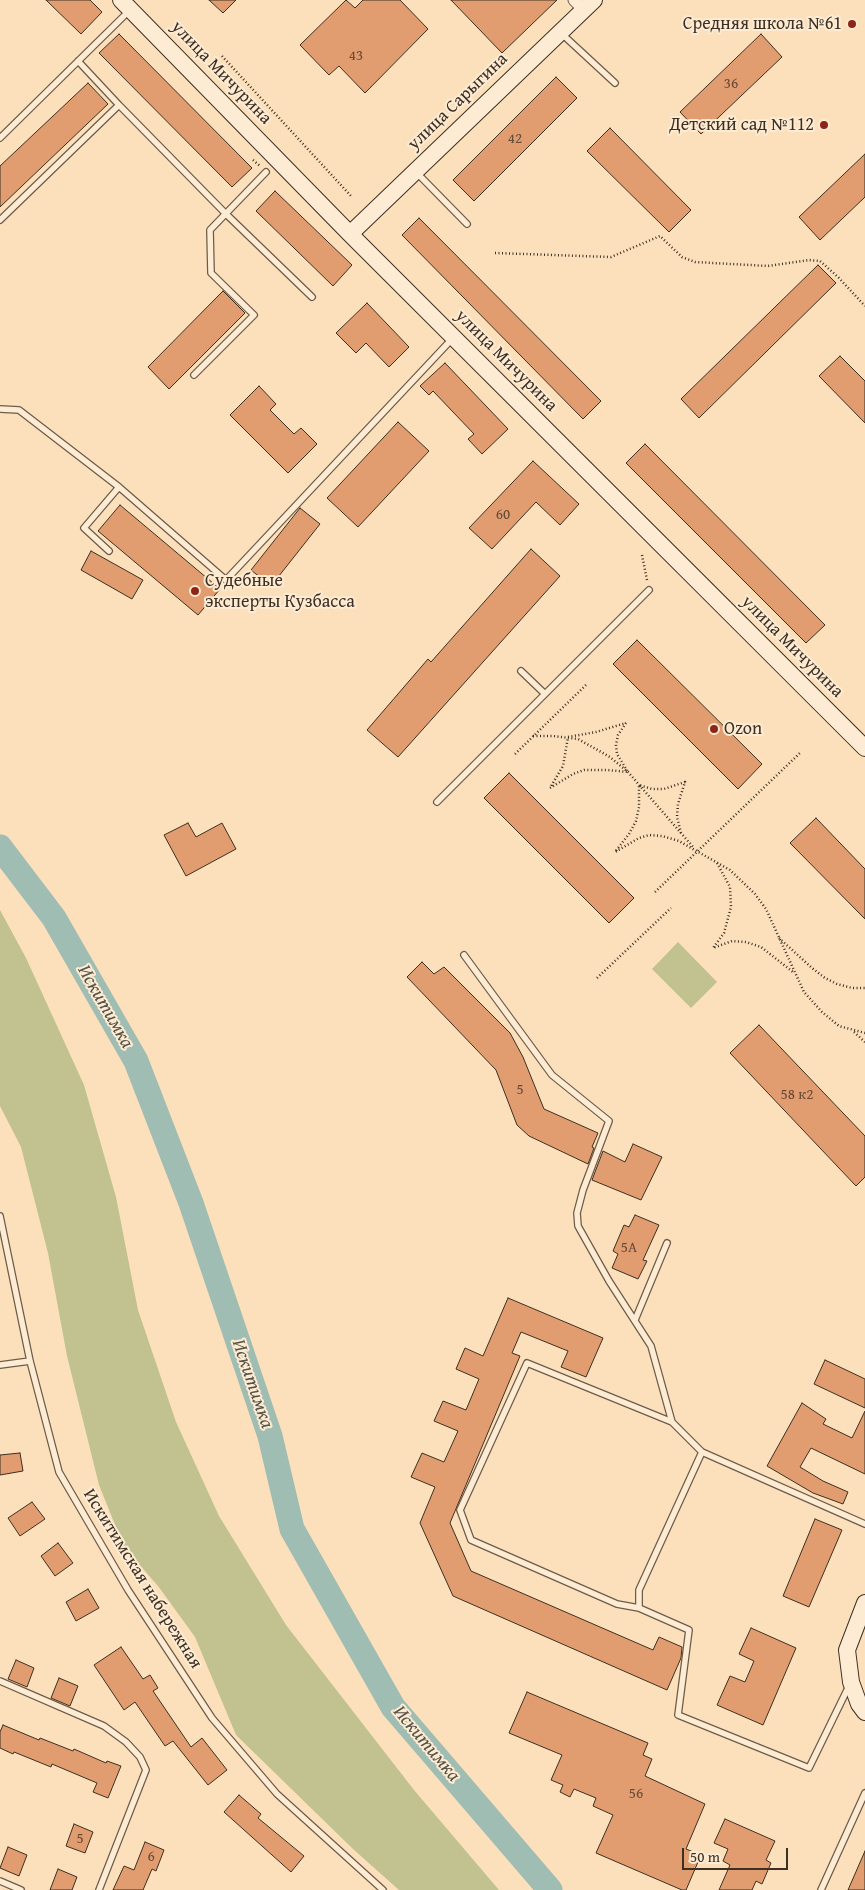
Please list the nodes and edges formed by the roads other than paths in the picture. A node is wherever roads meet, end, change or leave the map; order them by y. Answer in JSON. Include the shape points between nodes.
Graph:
{"nodes":[{"id":1,"x":584,"y":3,"type":"edge"},
{"id":2,"x":126,"y":5,"type":"edge"},
{"id":3,"x":561,"y":32,"type":"junction"},
{"id":4,"x":78,"y":61,"type":"junction"},
{"id":5,"x":615,"y":83,"type":"dead end"},
{"id":6,"x":119,"y":105,"type":"junction"},
{"id":7,"x":0,"y":138,"type":"edge"},
{"id":8,"x":415,"y":171,"type":"junction"},
{"id":9,"x":266,"y":172,"type":"dead end"},
{"id":10,"x":226,"y":214,"type":"junction"},
{"id":11,"x":0,"y":220,"type":"edge"},
{"id":12,"x":467,"y":224,"type":"dead end"},
{"id":13,"x":350,"y":234,"type":"junction"},
{"id":14,"x":312,"y":297,"type":"dead end"},
{"id":15,"x":453,"y":337,"type":"junction"},
{"id":16,"x":194,"y":375,"type":"dead end"},
{"id":17,"x":0,"y":409,"type":"edge"},
{"id":18,"x":119,"y":487,"type":"junction"},
{"id":19,"x":109,"y":551,"type":"dead end"},
{"id":20,"x":649,"y":590,"type":"road end"},
{"id":21,"x":521,"y":671,"type":"dead end"},
{"id":22,"x":545,"y":694,"type":"junction"},
{"id":23,"x":865,"y":748,"type":"edge"},
{"id":24,"x":437,"y":802,"type":"dead end"},
{"id":25,"x":464,"y":955,"type":"dead end"},
{"id":26,"x":0,"y":1216,"type":"edge"},
{"id":27,"x":667,"y":1243,"type":"dead end"},
{"id":28,"x":635,"y":1320,"type":"junction"},
{"id":29,"x":30,"y":1361,"type":"junction"},
{"id":30,"x":0,"y":1365,"type":"edge"},
{"id":31,"x":672,"y":1422,"type":"junction"},
{"id":32,"x":702,"y":1452,"type":"junction"},
{"id":33,"x":865,"y":1524,"type":"edge"},
{"id":34,"x":865,"y":1603,"type":"edge"},
{"id":35,"x":639,"y":1608,"type":"junction"},
{"id":36,"x":0,"y":1681,"type":"edge"},
{"id":37,"x":851,"y":1682,"type":"junction"},
{"id":38,"x":865,"y":1712,"type":"edge"},
{"id":39,"x":865,"y":1793,"type":"edge"},
{"id":40,"x":0,"y":1880,"type":"edge"},
{"id":41,"x":21,"y":1890,"type":"edge"},
{"id":42,"x":99,"y":1890,"type":"edge"},
{"id":43,"x":383,"y":1890,"type":"edge"},
{"id":44,"x":821,"y":1890,"type":"edge"}],
"edges":[{"from":1,"to":3,"type":"street","name":"улица Сарыгина"},
{"from":2,"to":4,"type":"lane"},
{"from":2,"to":13,"type":"street","name":"улица Мичурина"},
{"from":3,"to":5,"type":"lane"},
{"from":3,"to":8,"type":"street","name":"улица Сарыгина"},
{"from":4,"to":6,"type":"lane"},
{"from":4,"to":7,"type":"lane"},
{"from":6,"to":10,"type":"lane"},
{"from":6,"to":11,"type":"lane"},
{"from":8,"to":12,"type":"lane"},
{"from":8,"to":13,"type":"street","name":"улица Сарыгина"},
{"from":9,"to":10,"type":"lane"},
{"from":10,"to":14,"type":"lane"},
{"from":10,"to":16,"type":"lane","via":[[210,230],[211,273],[254,315]]},
{"from":13,"to":15,"type":"street","name":"улица Мичурина"},
{"from":15,"to":18,"type":"lane","via":[[226,580]]},
{"from":15,"to":23,"type":"street","name":"улица Мичурина"},
{"from":17,"to":18,"type":"lane","via":[[20,410]]},
{"from":18,"to":19,"type":"lane","via":[[84,528]]},
{"from":20,"to":22,"type":"lane"},
{"from":21,"to":22,"type":"lane"},
{"from":22,"to":24,"type":"lane"},
{"from":25,"to":28,"type":"lane","via":[[552,1075],[609,1121],[583,1190],[577,1213],[578,1226]]},
{"from":26,"to":29,"type":"lane","name":"Искитимская набережная"},
{"from":27,"to":28,"type":"lane"},
{"from":28,"to":31,"type":"lane","via":[[651,1346]]},
{"from":29,"to":30,"type":"lane"},
{"from":29,"to":43,"type":"lane","name":"Искитимская набережная","via":[[59,1472],[128,1590],[212,1718],[277,1794]]},
{"from":31,"to":32,"type":"lane"},
{"from":31,"to":35,"type":"lane","via":[[527,1363],[460,1510],[471,1540],[617,1604]]},
{"from":32,"to":33,"type":"lane"},
{"from":32,"to":35,"type":"lane","via":[[640,1590]]},
{"from":34,"to":37,"type":"street","via":[[847,1650]]},
{"from":35,"to":37,"type":"lane","via":[[689,1630],[678,1715],[809,1768]]},
{"from":36,"to":42,"type":"lane","via":[[104,1726],[140,1757],[146,1770]]},
{"from":37,"to":38,"type":"street"},
{"from":39,"to":44,"type":"lane"},
{"from":40,"to":41,"type":"lane"}]}
